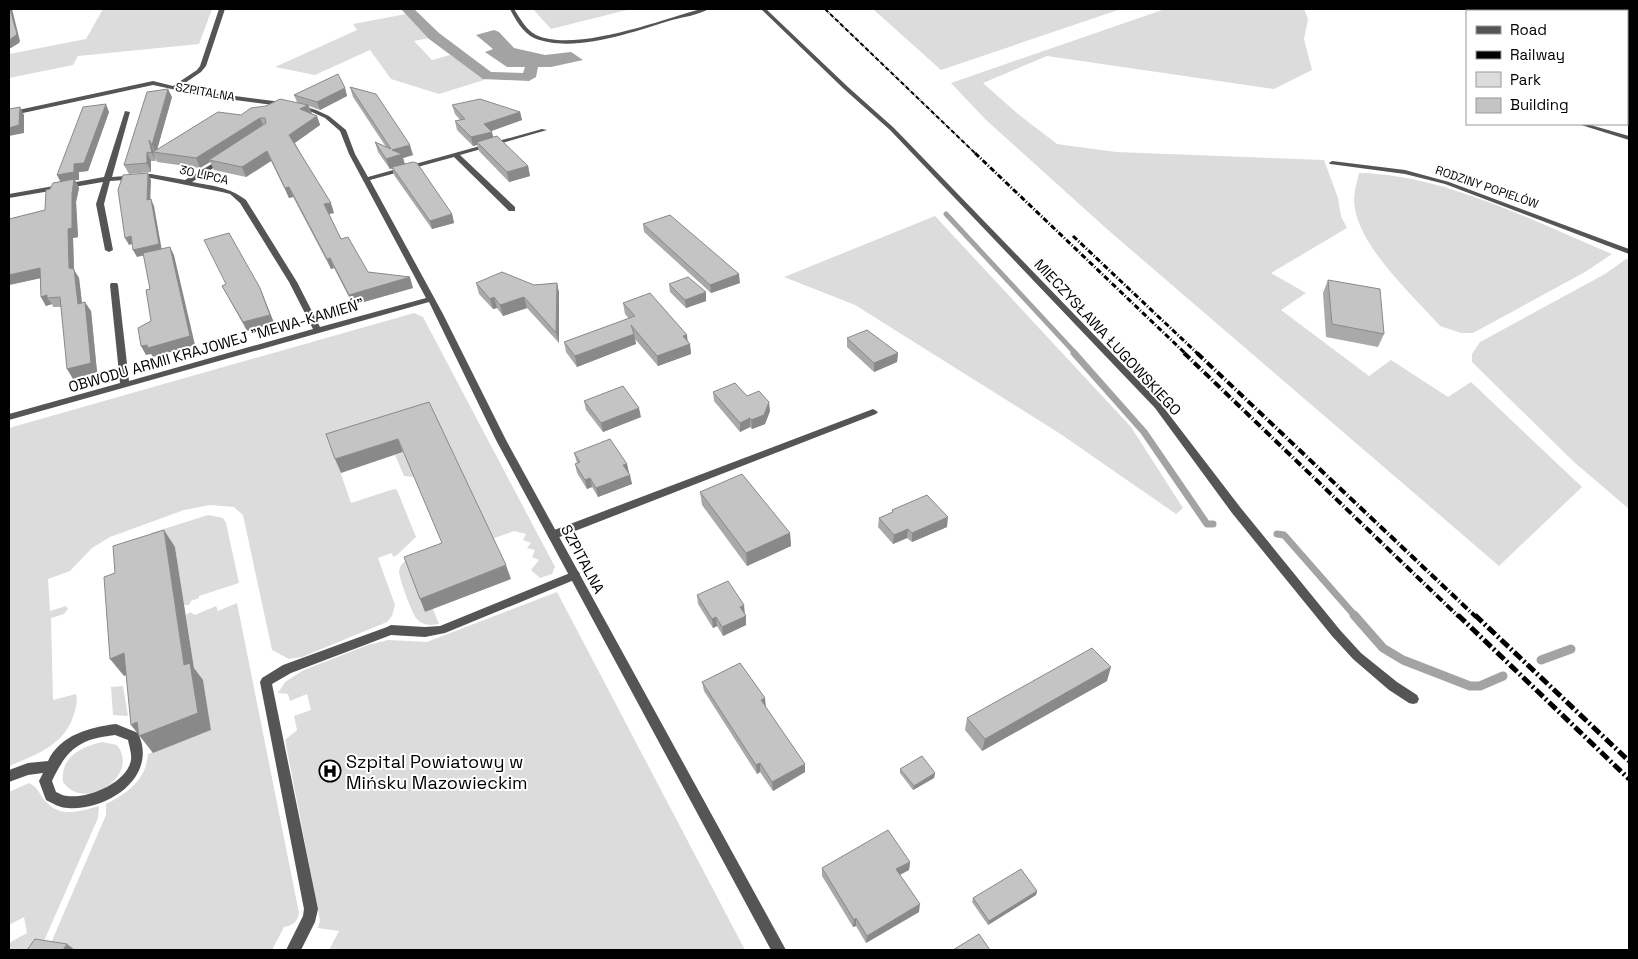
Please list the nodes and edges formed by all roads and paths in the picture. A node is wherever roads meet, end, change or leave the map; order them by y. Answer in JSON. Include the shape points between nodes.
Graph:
{"nodes":[{"id":1,"x":222,"y":9,"type":"edge"},
{"id":2,"x":512,"y":9,"type":"edge"},
{"id":3,"x":706,"y":9,"type":"edge"},
{"id":4,"x":763,"y":9,"type":"edge"},
{"id":5,"x":175,"y":87,"type":"junction"},
{"id":6,"x":127,"y":112,"type":"dead end"},
{"id":7,"x":9,"y":114,"type":"edge"},
{"id":8,"x":1584,"y":125,"type":"edge"},
{"id":9,"x":544,"y":130,"type":"dead end"},
{"id":10,"x":1629,"y":138,"type":"edge"},
{"id":11,"x":456,"y":155,"type":"junction"},
{"id":12,"x":227,"y":156,"type":"edge"},
{"id":13,"x":1332,"y":163,"type":"dead end"},
{"id":14,"x":106,"y":179,"type":"junction"},
{"id":15,"x":367,"y":179,"type":"junction"},
{"id":16,"x":187,"y":182,"type":"junction"},
{"id":17,"x":9,"y":196,"type":"edge"},
{"id":18,"x":512,"y":209,"type":"dead end"},
{"id":19,"x":109,"y":250,"type":"dead end"},
{"id":20,"x":1629,"y":252,"type":"edge"},
{"id":21,"x":114,"y":285,"type":"dead end"},
{"id":22,"x":431,"y":299,"type":"junction"},
{"id":23,"x":318,"y":331,"type":"junction"},
{"id":24,"x":125,"y":385,"type":"junction"},
{"id":25,"x":873,"y":412,"type":"dead end"},
{"id":26,"x":9,"y":417,"type":"edge"},
{"id":27,"x":553,"y":535,"type":"junction"},
{"id":28,"x":575,"y":575,"type":"junction"},
{"id":29,"x":1413,"y":699,"type":"dead end"},
{"id":30,"x":50,"y":767,"type":"junction"},
{"id":31,"x":9,"y":776,"type":"edge"},
{"id":32,"x":293,"y":950,"type":"edge"},
{"id":33,"x":779,"y":950,"type":"edge"}],
"edges":[{"from":1,"to":5,"type":"street","via":[[203,66]]},
{"from":2,"to":3,"type":"street","via":[[529,33],[565,43],[598,38]]},
{"from":4,"to":29,"type":"street","name":"MIECZYSŁAWA ŁUGOWSKIEGO","via":[[892,129],[1158,406],[1236,510],[1336,633],[1364,662]]},
{"from":5,"to":7,"type":"street","name":"SZPITALNA","via":[[153,83]]},
{"from":5,"to":15,"type":"street","name":"SZPITALNA","via":[[297,106],[327,117],[343,130]]},
{"from":6,"to":14,"type":"street"},
{"from":8,"to":10,"type":"street"},
{"from":9,"to":11,"type":"street"},
{"from":11,"to":15,"type":"street"},
{"from":11,"to":18,"type":"street"},
{"from":12,"to":16,"type":"street"},
{"from":13,"to":20,"type":"street","name":"RODZINY POPIELÓW","via":[[1404,172],[1447,183]]},
{"from":14,"to":16,"type":"street","name":"30 LIPCA","via":[[151,176]]},
{"from":14,"to":17,"type":"street","name":"30 LIPCA"},
{"from":14,"to":19,"type":"street","via":[[100,204]]},
{"from":15,"to":22,"type":"street","name":"SZPITALNA"},
{"from":16,"to":23,"type":"street","name":"30 LIPCA","via":[[232,193],[242,202],[294,282]]},
{"from":21,"to":24,"type":"street"},
{"from":22,"to":23,"type":"street","name":"OBWODU ARMII KRAJOWEJ \"MEWA-KAMIEŃ\""},
{"from":22,"to":27,"type":"street","name":"SZPITALNA","via":[[501,440]]},
{"from":23,"to":24,"type":"street","name":"OBWODU ARMII KRAJOWEJ \"MEWA-KAMIEŃ\""},
{"from":24,"to":26,"type":"street","name":"OBWODU ARMII KRAJOWEJ \"MEWA-KAMIEŃ\""},
{"from":25,"to":27,"type":"street"},
{"from":27,"to":28,"type":"street","name":"SZPITALNA"},
{"from":28,"to":32,"type":"street","via":[[441,630],[391,630],[287,669],[266,682],[311,908],[310,917]]},
{"from":28,"to":33,"type":"street","name":"SZPITALNA"},
{"from":30,"to":30,"type":"street","via":[[46,779],[52,798],[61,803],[85,802],[124,782],[135,769],[138,746],[127,732],[101,730],[71,743]]},
{"from":30,"to":31,"type":"street","via":[[28,769]]}]}
